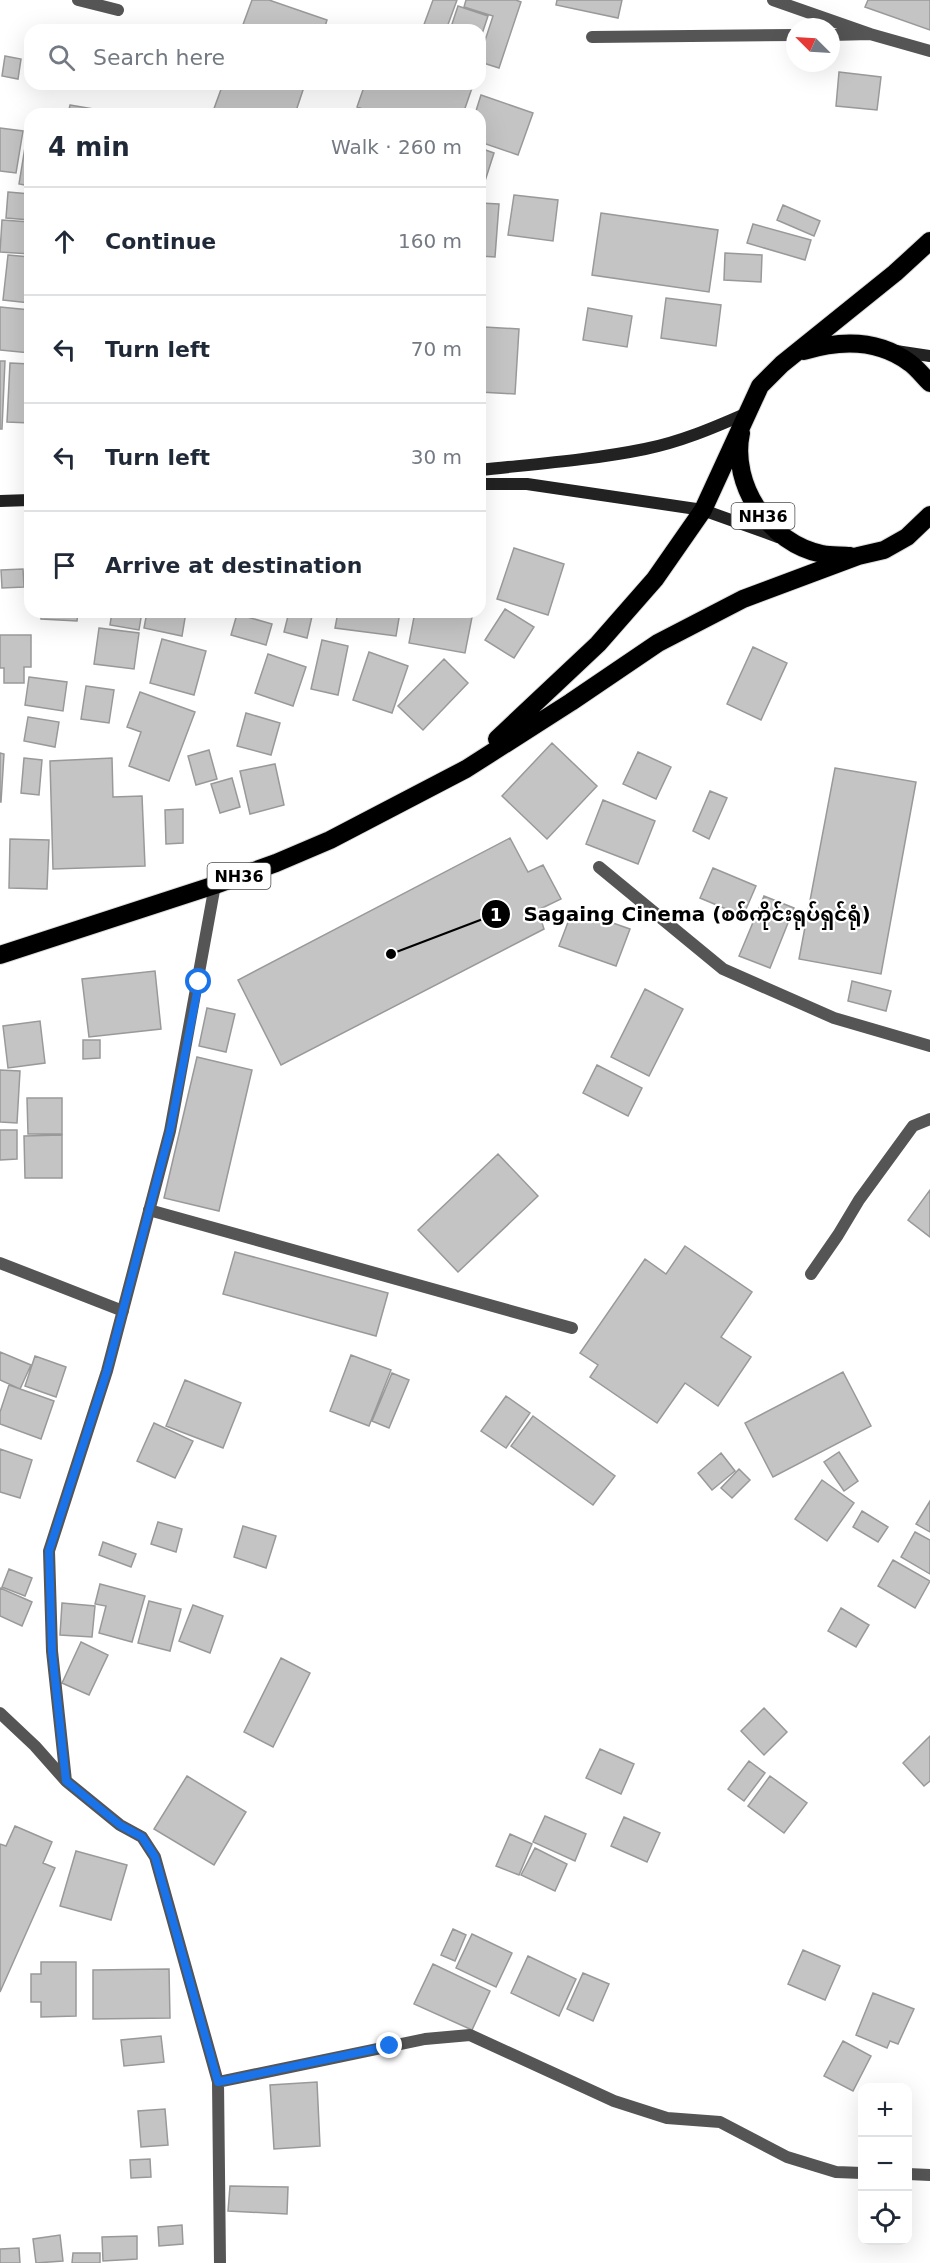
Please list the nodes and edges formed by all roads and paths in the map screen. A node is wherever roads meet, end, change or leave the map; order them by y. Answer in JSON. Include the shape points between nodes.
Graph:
{"nodes":[{"id":1,"x":78,"y":0,"type":"edge"},
{"id":2,"x":773,"y":0,"type":"edge"},
{"id":3,"x":118,"y":10,"type":"dead end"},
{"id":4,"x":870,"y":34,"type":"junction"},
{"id":5,"x":786,"y":35,"type":"edge"},
{"id":6,"x":840,"y":35,"type":"edge"},
{"id":7,"x":592,"y":37,"type":"dead end"},
{"id":8,"x":930,"y":51,"type":"edge"},
{"id":9,"x":930,"y":241,"type":"edge"},
{"id":10,"x":883,"y":348,"type":"junction"},
{"id":11,"x":930,"y":356,"type":"edge"},
{"id":12,"x":782,"y":364,"type":"junction"},
{"id":13,"x":930,"y":383,"type":"edge"},
{"id":14,"x":745,"y":414,"type":"junction"},
{"id":15,"x":486,"y":469,"type":"edge"},
{"id":16,"x":486,"y":484,"type":"edge"},
{"id":17,"x":24,"y":500,"type":"edge"},
{"id":18,"x":0,"y":501,"type":"edge"},
{"id":19,"x":703,"y":510,"type":"junction"},
{"id":20,"x":930,"y":515,"type":"edge"},
{"id":21,"x":930,"y":527,"type":"edge"},
{"id":22,"x":907,"y":537,"type":"junction"},
{"id":23,"x":787,"y":540,"type":"junction"},
{"id":24,"x":858,"y":556,"type":"junction"},
{"id":25,"x":466,"y":769,"type":"junction"},
{"id":26,"x":599,"y":867,"type":"dead end"},
{"id":27,"x":215,"y":885,"type":"junction"},
{"id":28,"x":0,"y":955,"type":"edge"},
{"id":29,"x":930,"y":1046,"type":"edge"},
{"id":30,"x":930,"y":1119,"type":"edge"},
{"id":31,"x":149,"y":1210,"type":"junction"},
{"id":32,"x":0,"y":1263,"type":"edge"},
{"id":33,"x":811,"y":1274,"type":"dead end"},
{"id":34,"x":123,"y":1311,"type":"junction"},
{"id":35,"x":572,"y":1328,"type":"dead end"},
{"id":36,"x":0,"y":1713,"type":"edge"},
{"id":37,"x":66,"y":1781,"type":"junction"},
{"id":38,"x":218,"y":2082,"type":"junction"},
{"id":39,"x":858,"y":2173,"type":"edge"},
{"id":40,"x":912,"y":2174,"type":"edge"},
{"id":41,"x":930,"y":2175,"type":"edge"},
{"id":42,"x":220,"y":2263,"type":"edge"}],
"edges":[{"from":1,"to":3,"type":"street"},
{"from":2,"to":4,"type":"street"},
{"from":4,"to":6,"type":"street"},
{"from":4,"to":8,"type":"street"},
{"from":5,"to":7,"type":"street"},
{"from":9,"to":12,"type":"highway","number":"NH36"},
{"from":10,"to":11,"type":"street"},
{"from":10,"to":12,"type":"highway","number":"NH36","via":[[857,343],[830,344],[805,351]]},
{"from":10,"to":13,"type":"highway","number":"NH36","via":[[910,363]]},
{"from":12,"to":14,"type":"highway","number":"NH36","via":[[760,386]]},
{"from":14,"to":15,"type":"street","via":[[699,434],[646,449]]},
{"from":14,"to":19,"type":"highway","number":"NH36"},
{"from":14,"to":23,"type":"highway","number":"NH36","via":[[739,442],[741,470],[750,498],[766,521]]},
{"from":16,"to":19,"type":"street","via":[[527,484]]},
{"from":17,"to":18,"type":"street"},
{"from":19,"to":23,"type":"street"},
{"from":19,"to":25,"type":"highway","number":"NH36","via":[[655,579],[598,644]]},
{"from":20,"to":22,"type":"highway","number":"NH36"},
{"from":21,"to":22,"type":"street"},
{"from":22,"to":24,"type":"highway","number":"NH36","via":[[884,550]]},
{"from":23,"to":24,"type":"highway","number":"NH36","via":[[821,554]]},
{"from":24,"to":25,"type":"highway","number":"NH36","via":[[744,599],[658,643]]},
{"from":25,"to":27,"type":"highway","number":"NH36","via":[[330,840]]},
{"from":26,"to":29,"type":"street","via":[[723,969],[834,1018]]},
{"from":27,"to":28,"type":"highway","number":"NH36"},
{"from":27,"to":31,"type":"street","via":[[170,1131]]},
{"from":30,"to":33,"type":"street","via":[[913,1126]]},
{"from":31,"to":34,"type":"street"},
{"from":31,"to":35,"type":"street"},
{"from":32,"to":34,"type":"street"},
{"from":34,"to":37,"type":"street","via":[[49,1551],[52,1651]]},
{"from":36,"to":37,"type":"street"},
{"from":37,"to":38,"type":"street","via":[[120,1825],[142,1837],[155,1857]]},
{"from":38,"to":39,"type":"street","via":[[413,2041],[470,2035],[614,2101],[667,2118],[720,2122],[787,2157],[836,2172]]},
{"from":38,"to":42,"type":"street"},
{"from":40,"to":41,"type":"street"}]}
